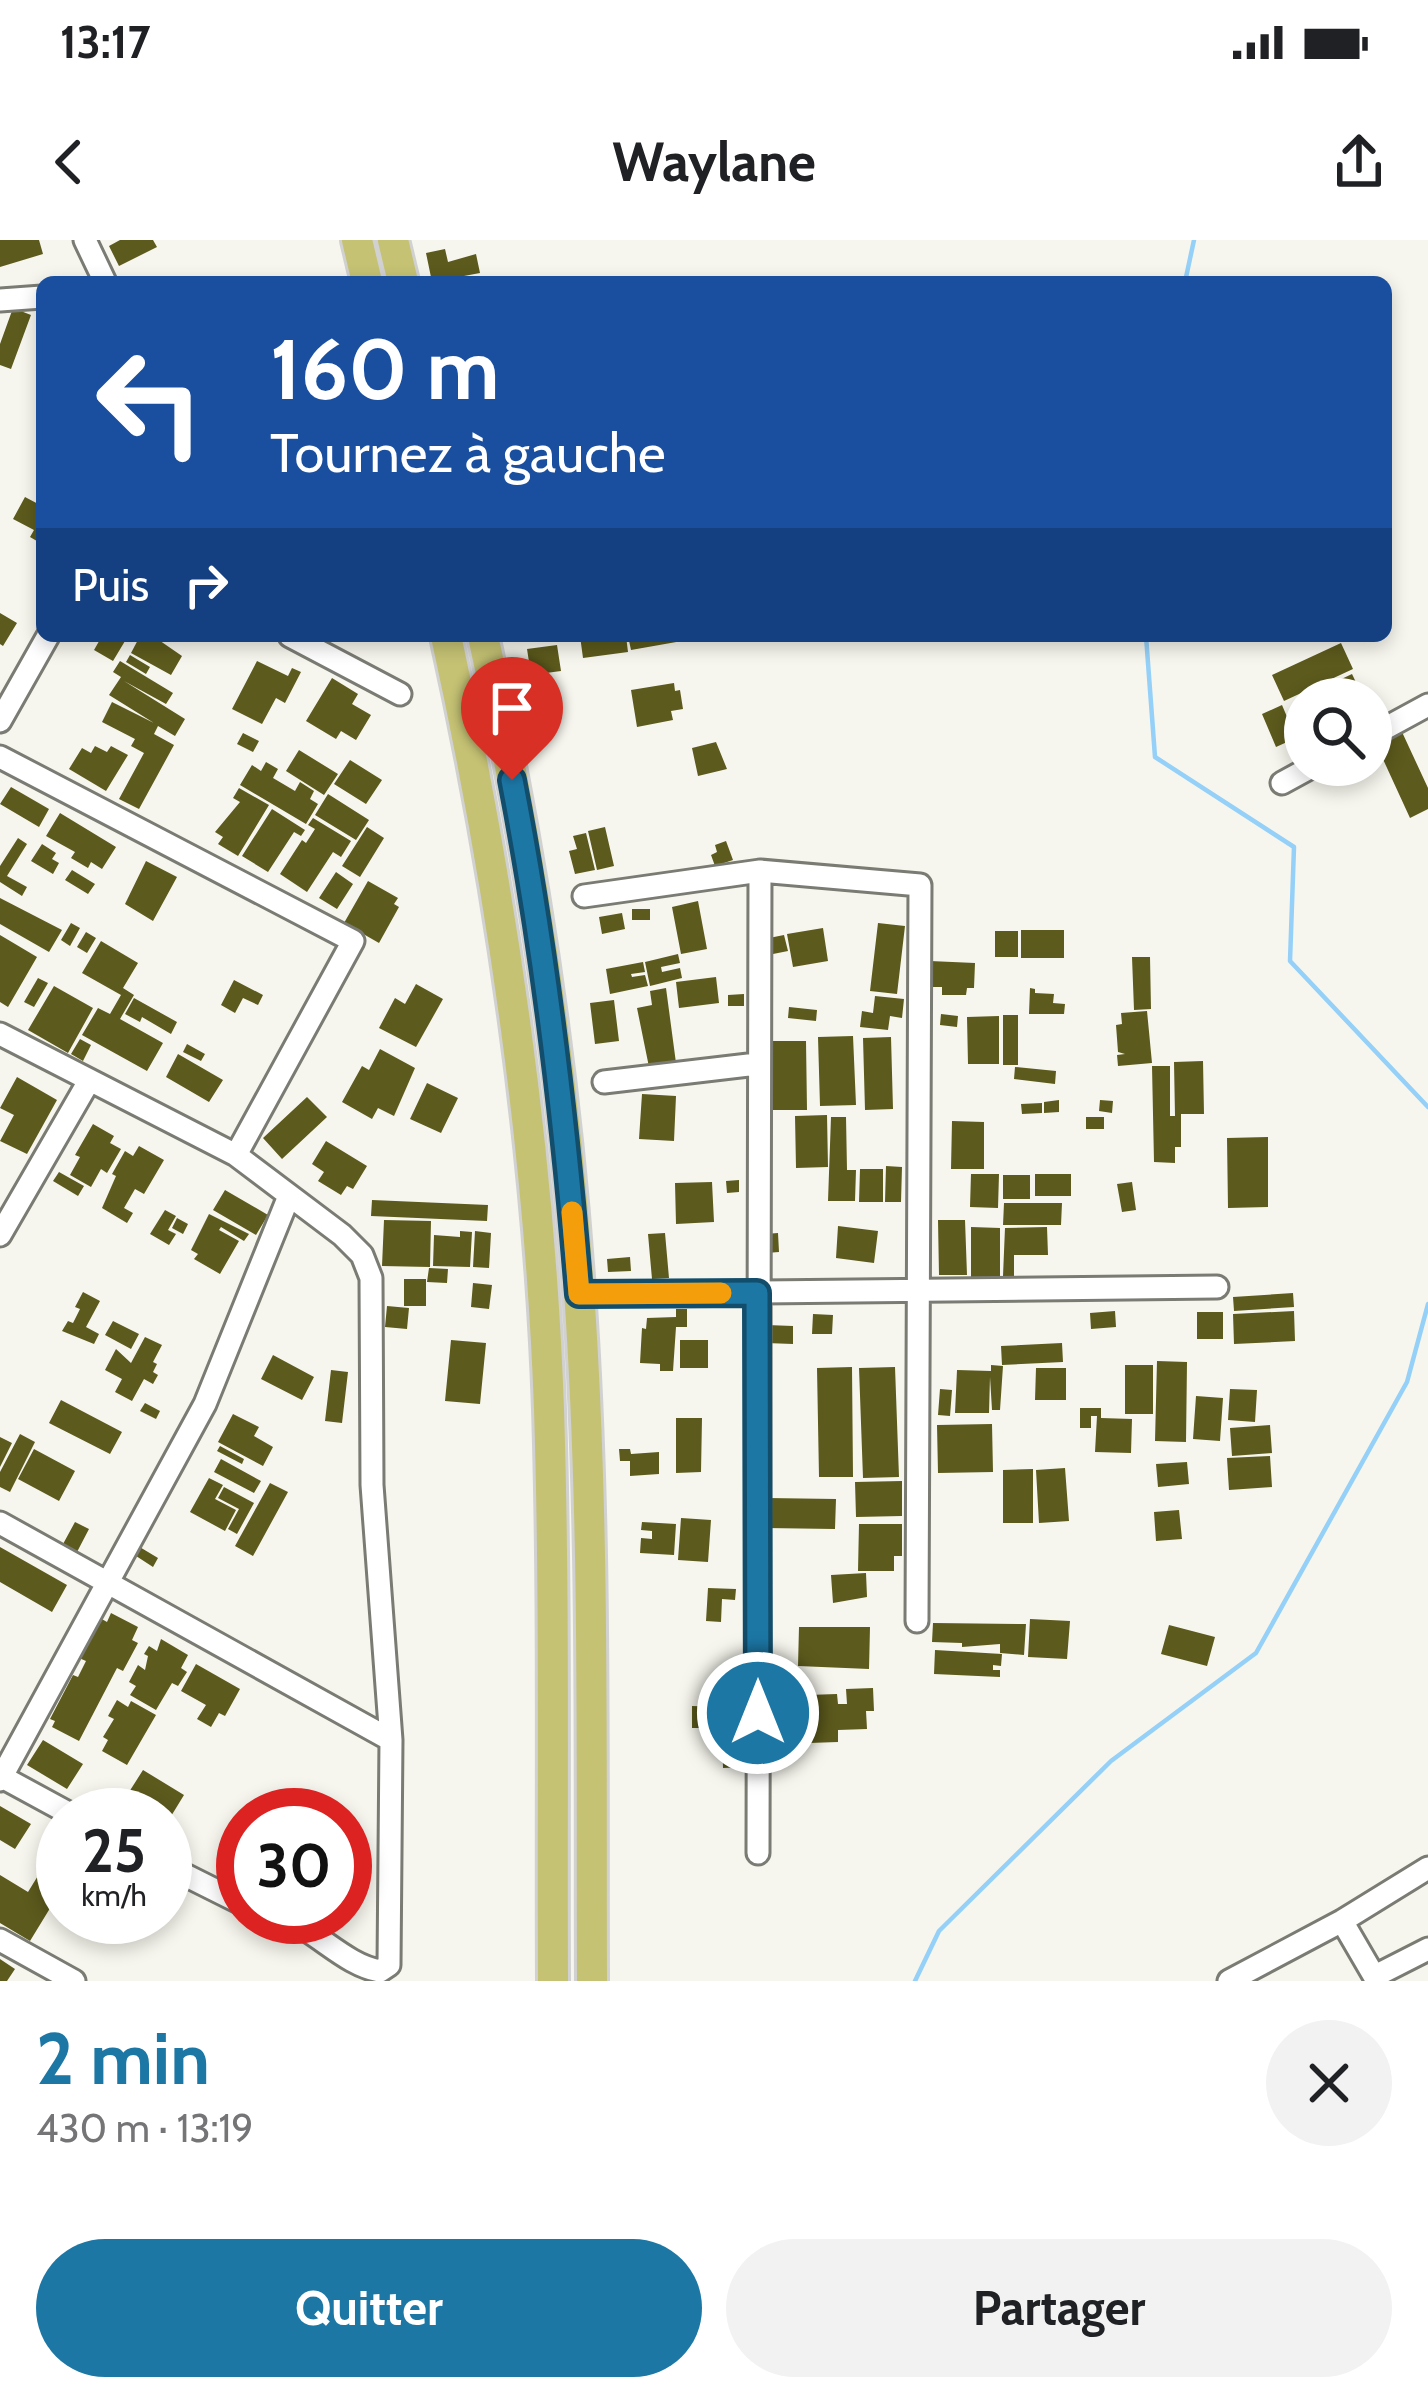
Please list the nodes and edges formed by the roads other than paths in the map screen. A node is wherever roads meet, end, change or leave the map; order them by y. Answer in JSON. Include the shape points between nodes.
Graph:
{"nodes":[{"id":1,"x":85,"y":240,"type":"edge"},
{"id":2,"x":357,"y":240,"type":"edge"},
{"id":3,"x":393,"y":240,"type":"edge"},
{"id":4,"x":102,"y":276,"type":"edge"},
{"id":5,"x":366,"y":276,"type":"edge"},
{"id":6,"x":402,"y":276,"type":"edge"},
{"id":7,"x":36,"y":297,"type":"edge"},
{"id":8,"x":0,"y":300,"type":"edge"},
{"id":9,"x":45,"y":642,"type":"edge"},
{"id":10,"x":301,"y":642,"type":"edge"},
{"id":11,"x":447,"y":642,"type":"edge"},
{"id":12,"x":484,"y":642,"type":"edge"},
{"id":13,"x":400,"y":694,"type":"dead end"},
{"id":14,"x":1428,"y":705,"type":"edge"},
{"id":15,"x":0,"y":721,"type":"edge"},
{"id":16,"x":1392,"y":725,"type":"edge"},
{"id":17,"x":0,"y":757,"type":"edge"},
{"id":18,"x":760,"y":871,"type":"junction"},
{"id":19,"x":584,"y":896,"type":"dead end"},
{"id":20,"x":0,"y":1034,"type":"edge"},
{"id":21,"x":757,"y":1064,"type":"junction"},
{"id":22,"x":89,"y":1081,"type":"junction"},
{"id":23,"x":604,"y":1082,"type":"dead end"},
{"id":24,"x":236,"y":1155,"type":"junction"},
{"id":25,"x":289,"y":1196,"type":"junction"},
{"id":26,"x":0,"y":1234,"type":"edge"},
{"id":27,"x":1217,"y":1288,"type":"dead end"},
{"id":28,"x":919,"y":1291,"type":"junction"},
{"id":29,"x":757,"y":1293,"type":"junction"},
{"id":30,"x":579,"y":1294,"type":"junction"},
{"id":31,"x":0,"y":1523,"type":"edge"},
{"id":32,"x":107,"y":1580,"type":"junction"},
{"id":33,"x":917,"y":1621,"type":"dead end"},
{"id":34,"x":391,"y":1740,"type":"junction"},
{"id":35,"x":1,"y":1779,"type":"edge"},
{"id":36,"x":36,"y":1797,"type":"edge"},
{"id":37,"x":758,"y":1853,"type":"dead end"},
{"id":38,"x":1428,"y":1868,"type":"edge"},
{"id":39,"x":1342,"y":1921,"type":"junction"},
{"id":40,"x":0,"y":1940,"type":"edge"},
{"id":41,"x":331,"y":1944,"type":"edge"},
{"id":42,"x":1428,"y":1948,"type":"edge"},
{"id":43,"x":1376,"y":1978,"type":"edge"},
{"id":44,"x":74,"y":1981,"type":"edge"},
{"id":45,"x":553,"y":1981,"type":"edge"},
{"id":46,"x":592,"y":1981,"type":"edge"},
{"id":47,"x":1229,"y":1981,"type":"edge"}],
"edges":[{"from":1,"to":4,"type":"street"},
{"from":2,"to":5,"type":"main road"},
{"from":3,"to":6,"type":"main road"},
{"from":7,"to":8,"type":"street"},
{"from":9,"to":15,"type":"street"},
{"from":10,"to":13,"type":"street"},
{"from":11,"to":45,"type":"main road","via":[[513,1004],[542,1295]]},
{"from":12,"to":30,"type":"main road","via":[[536,906]]},
{"from":14,"to":16,"type":"street"},
{"from":17,"to":24,"type":"street","via":[[353,941]]},
{"from":18,"to":19,"type":"street"},
{"from":18,"to":21,"type":"street"},
{"from":18,"to":28,"type":"street","via":[[920,885]]},
{"from":20,"to":22,"type":"street"},
{"from":21,"to":23,"type":"street"},
{"from":21,"to":29,"type":"street"},
{"from":22,"to":24,"type":"street"},
{"from":22,"to":26,"type":"street"},
{"from":24,"to":25,"type":"street"},
{"from":25,"to":32,"type":"street","via":[[205,1404]]},
{"from":25,"to":34,"type":"street","via":[[342,1234],[371,1278],[372,1485]]},
{"from":27,"to":28,"type":"street"},
{"from":28,"to":29,"type":"street"},
{"from":28,"to":33,"type":"street"},
{"from":29,"to":30,"type":"street"},
{"from":29,"to":37,"type":"street"},
{"from":30,"to":46,"type":"main road"},
{"from":31,"to":32,"type":"street"},
{"from":32,"to":34,"type":"street"},
{"from":32,"to":35,"type":"street"},
{"from":34,"to":41,"type":"street","via":[[389,1965],[367,1969]]},
{"from":35,"to":36,"type":"street"},
{"from":38,"to":39,"type":"street"},
{"from":39,"to":43,"type":"street"},
{"from":39,"to":47,"type":"street"},
{"from":40,"to":44,"type":"street"},
{"from":42,"to":43,"type":"street"}]}
